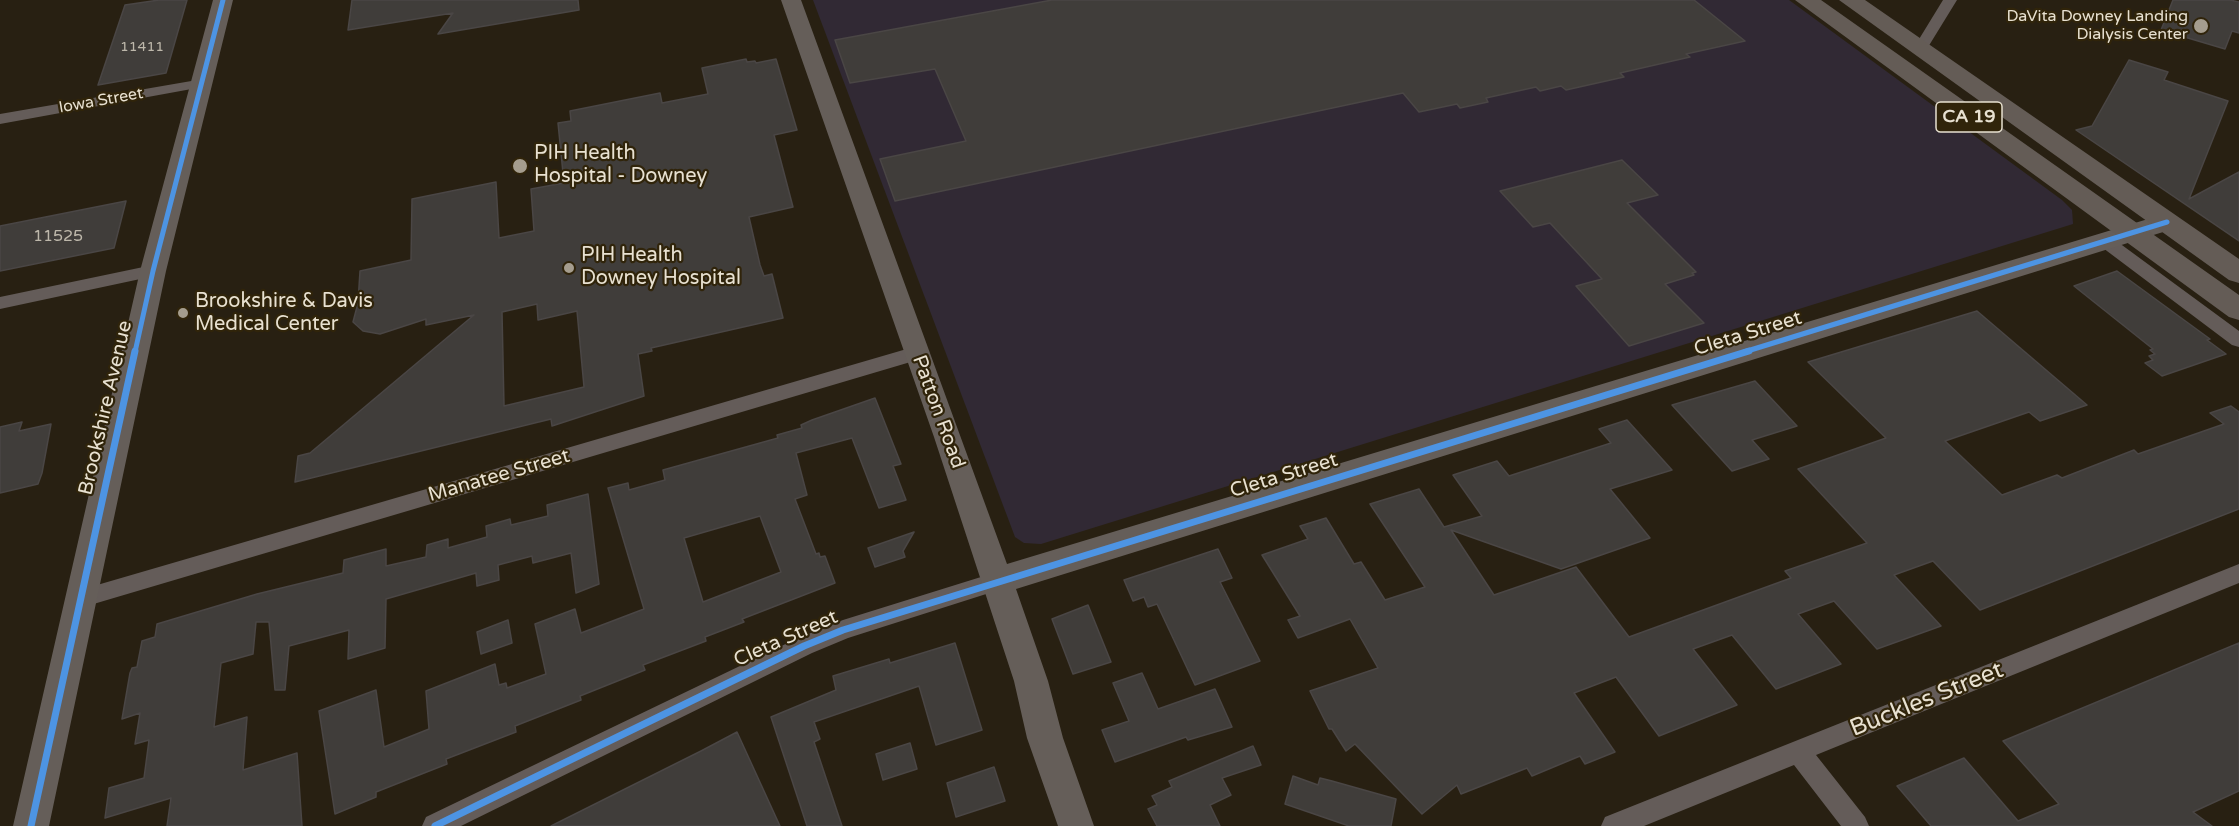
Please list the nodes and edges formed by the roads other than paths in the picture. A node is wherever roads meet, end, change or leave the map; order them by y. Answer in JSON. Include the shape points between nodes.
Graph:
{"nodes":[{"id":1,"x":223,"y":0,"type":"edge"},
{"id":2,"x":791,"y":0,"type":"edge"},
{"id":3,"x":1806,"y":0,"type":"edge"},
{"id":4,"x":1850,"y":0,"type":"edge"},
{"id":5,"x":1950,"y":0,"type":"edge"},
{"id":6,"x":1920,"y":49,"type":"junction"},
{"id":7,"x":203,"y":83,"type":"junction"},
{"id":8,"x":0,"y":119,"type":"edge"},
{"id":9,"x":2167,"y":222,"type":"junction"},
{"id":10,"x":2132,"y":233,"type":"junction"},
{"id":11,"x":2105,"y":241,"type":"junction"},
{"id":12,"x":153,"y":271,"type":"junction"},
{"id":13,"x":2239,"y":273,"type":"edge"},
{"id":14,"x":0,"y":303,"type":"edge"},
{"id":15,"x":2239,"y":310,"type":"edge"},
{"id":16,"x":2239,"y":340,"type":"edge"},
{"id":17,"x":917,"y":353,"type":"junction"},
{"id":18,"x":2239,"y":573,"type":"edge"},
{"id":19,"x":997,"y":581,"type":"junction"},
{"id":20,"x":80,"y":599,"type":"junction"},
{"id":21,"x":1799,"y":752,"type":"junction"},
{"id":22,"x":31,"y":826,"type":"edge"},
{"id":23,"x":435,"y":826,"type":"edge"},
{"id":24,"x":1076,"y":826,"type":"edge"},
{"id":25,"x":1614,"y":826,"type":"edge"},
{"id":26,"x":1856,"y":826,"type":"edge"}],
"edges":[{"from":1,"to":7,"type":"street","name":"Brookshire Avenue"},
{"from":2,"to":17,"type":"street","name":"Patton Road"},
{"from":3,"to":10,"type":"main road","number":"CA 19"},
{"from":4,"to":6,"type":"main road"},
{"from":5,"to":6,"type":"street"},
{"from":6,"to":9,"type":"main road","number":"CA 19"},
{"from":7,"to":8,"type":"street","name":"Iowa Street"},
{"from":7,"to":12,"type":"street","name":"Brookshire Avenue"},
{"from":9,"to":10,"type":"street","name":"Cleta Street"},
{"from":9,"to":13,"type":"main road","number":"CA 19"},
{"from":10,"to":11,"type":"street","name":"Cleta Street"},
{"from":10,"to":15,"type":"main road","number":"CA 19"},
{"from":11,"to":16,"type":"street"},
{"from":11,"to":19,"type":"street","name":"Cleta Street"},
{"from":12,"to":14,"type":"street"},
{"from":12,"to":20,"type":"street","name":"Brookshire Avenue"},
{"from":17,"to":19,"type":"street","name":"Patton Road"},
{"from":17,"to":20,"type":"street","name":"Manatee Street"},
{"from":18,"to":21,"type":"street","name":"Buckles Street"},
{"from":19,"to":23,"type":"street","name":"Cleta Street","via":[[804,645]]},
{"from":19,"to":24,"type":"street","name":"Patton Road"},
{"from":20,"to":22,"type":"street","name":"Brookshire Avenue"},
{"from":21,"to":25,"type":"street","name":"Buckles Street"},
{"from":21,"to":26,"type":"street"}]}
